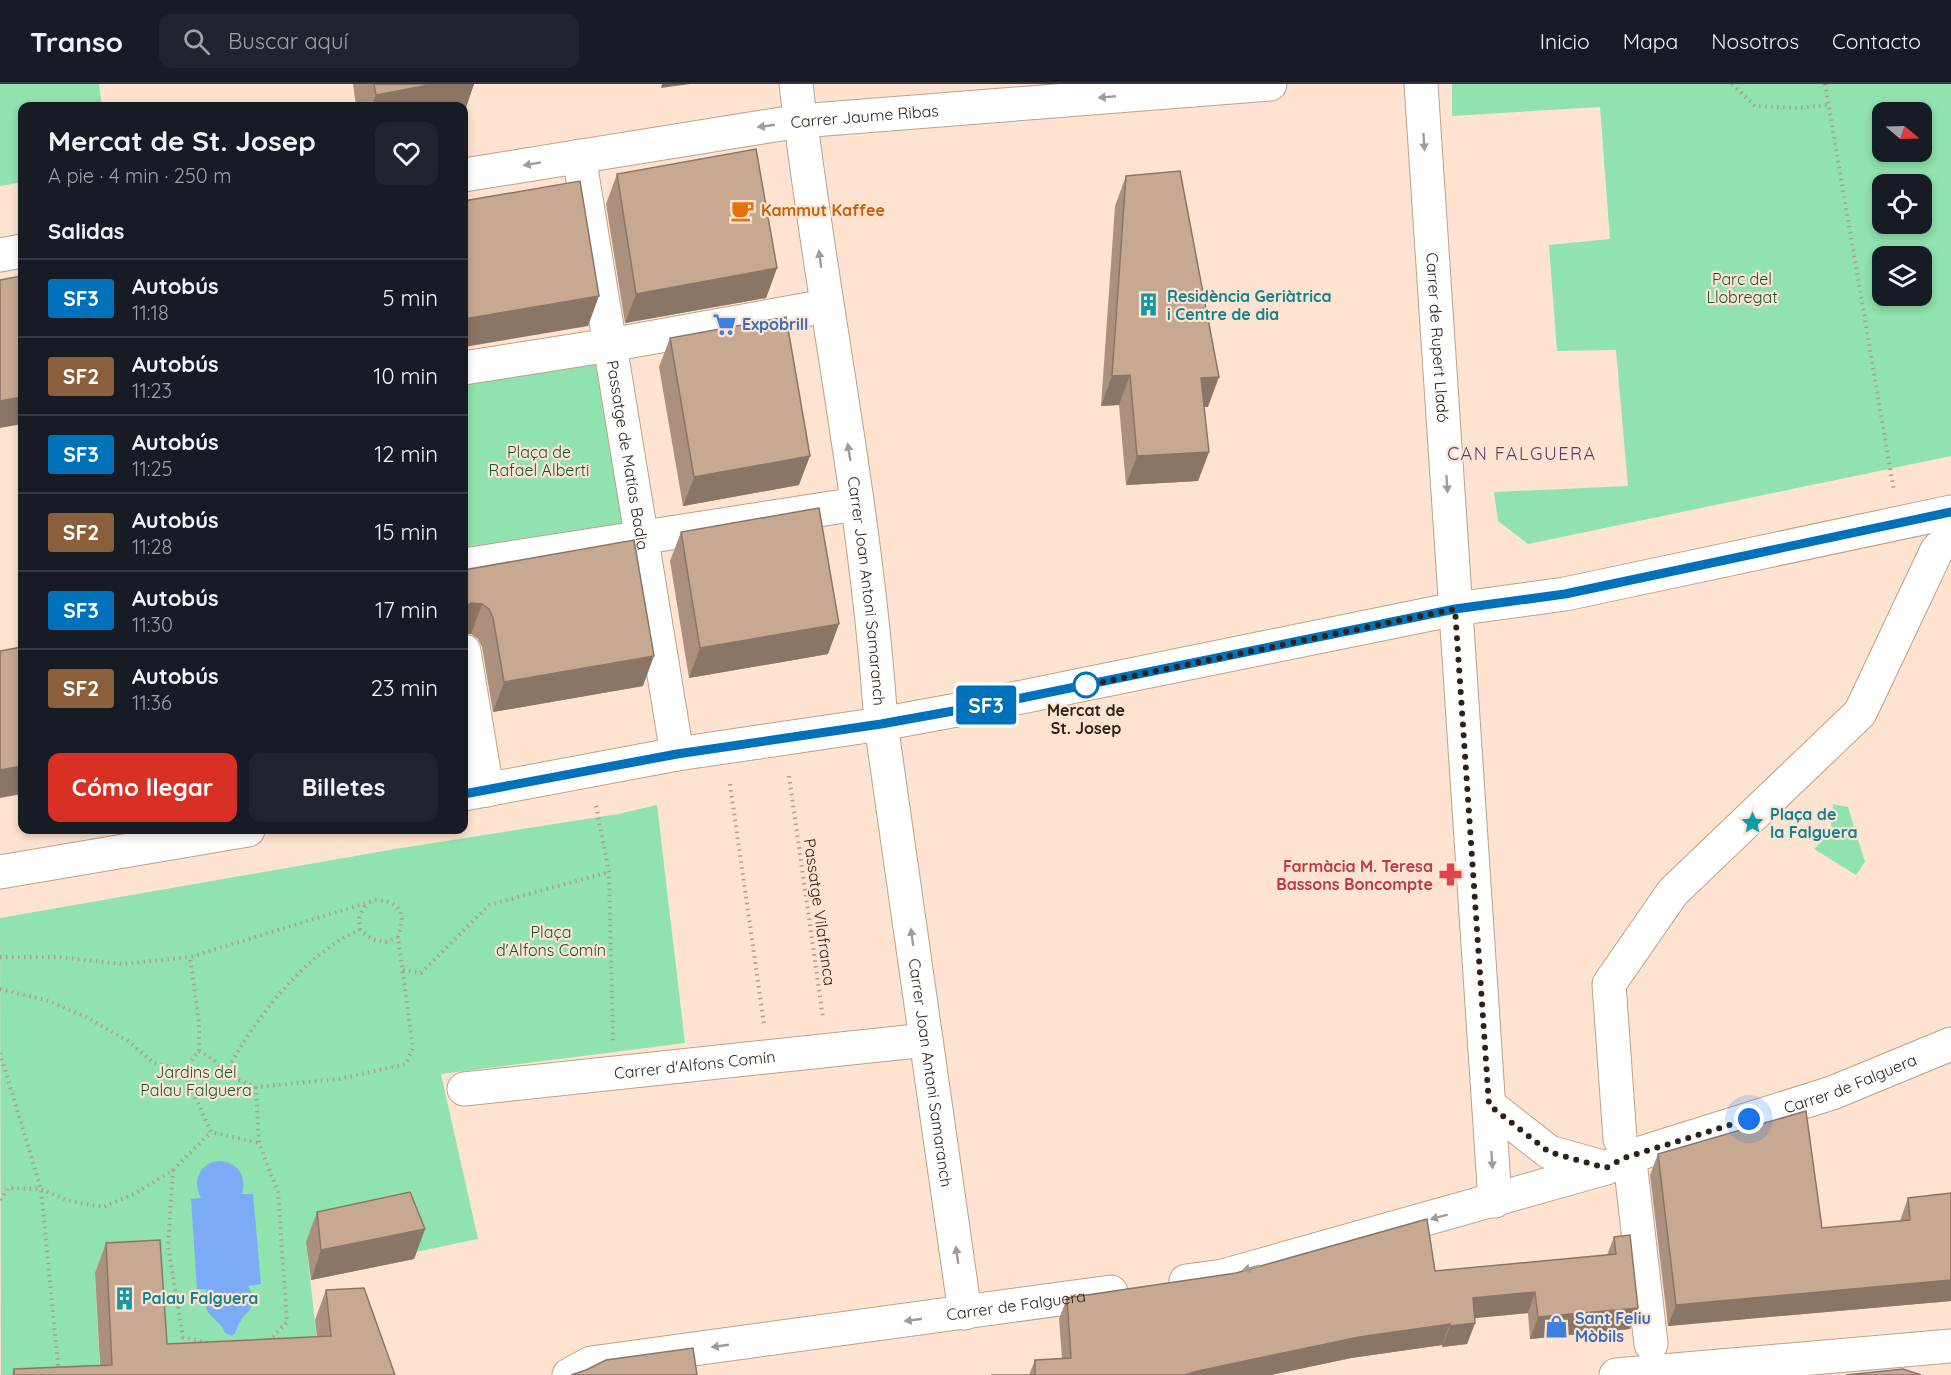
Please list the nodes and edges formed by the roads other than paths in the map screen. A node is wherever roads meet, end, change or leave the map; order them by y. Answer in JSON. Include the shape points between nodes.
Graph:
{"nodes":[{"id":1,"x":796,"y":84,"type":"edge"},
{"id":2,"x":1270,"y":84,"type":"edge"},
{"id":3,"x":1421,"y":84,"type":"edge"},
{"id":4,"x":800,"y":121,"type":"junction"},
{"id":5,"x":579,"y":156,"type":"junction"},
{"id":6,"x":468,"y":174,"type":"edge"},
{"id":7,"x":18,"y":252,"type":"edge"},
{"id":8,"x":0,"y":255,"type":"edge"},
{"id":9,"x":826,"y":306,"type":"junction"},
{"id":10,"x":610,"y":345,"type":"junction"},
{"id":11,"x":468,"y":367,"type":"edge"},
{"id":12,"x":857,"y":504,"type":"junction"},
{"id":13,"x":1951,"y":512,"type":"edge"},
{"id":14,"x":641,"y":537,"type":"junction"},
{"id":15,"x":1951,"y":537,"type":"edge"},
{"id":16,"x":468,"y":564,"type":"edge"},
{"id":17,"x":1455,"y":609,"type":"junction"},
{"id":18,"x":468,"y":702,"type":"edge"},
{"id":19,"x":881,"y":724,"type":"junction"},
{"id":20,"x":677,"y":754,"type":"junction"},
{"id":21,"x":475,"y":792,"type":"edge"},
{"id":22,"x":224,"y":834,"type":"edge"},
{"id":23,"x":0,"y":872,"type":"edge"},
{"id":24,"x":927,"y":1040,"type":"junction"},
{"id":25,"x":1951,"y":1044,"type":"edge"},
{"id":26,"x":464,"y":1089,"type":"dead end"},
{"id":27,"x":1489,"y":1105,"type":"junction"},
{"id":28,"x":1620,"y":1139,"type":"dead end"},
{"id":29,"x":1618,"y":1169,"type":"junction"},
{"id":30,"x":1495,"y":1201,"type":"junction"},
{"id":31,"x":965,"y":1313,"type":"junction"},
{"id":32,"x":1652,"y":1344,"type":"dead end"},
{"id":33,"x":1951,"y":1347,"type":"edge"},
{"id":34,"x":569,"y":1375,"type":"edge"},
{"id":35,"x":1616,"y":1375,"type":"edge"}],
"edges":[{"from":1,"to":4,"type":"street","name":"Carrer Joan Antoni Samaranch"},
{"from":2,"to":4,"type":"street","name":"Carrer Jaume Ribas","one_way":true},
{"from":3,"to":17,"type":"street","name":"Carrer de Rupert Lladó","one_way":true},
{"from":4,"to":5,"type":"street","name":"Carrer Jaume Ribas","one_way":true},
{"from":9,"to":4,"type":"street","name":"Carrer Joan Antoni Samaranch","one_way":true},
{"from":5,"to":6,"type":"street","name":"Carrer Jaume Ribas","one_way":true},
{"from":5,"to":10,"type":"street","name":"Passatge de Matías Badia"},
{"from":7,"to":8,"type":"street"},
{"from":9,"to":10,"type":"street"},
{"from":12,"to":9,"type":"street","name":"Carrer Joan Antoni Samaranch","one_way":true},
{"from":10,"to":11,"type":"street"},
{"from":10,"to":14,"type":"street","name":"Passatge de Matías Badia"},
{"from":12,"to":14,"type":"street"},
{"from":12,"to":19,"type":"street","name":"Carrer Joan Antoni Samaranch","via":[[877,659]]},
{"from":13,"to":17,"type":"street","via":[[1565,594]]},
{"from":14,"to":16,"type":"street"},
{"from":14,"to":20,"type":"street","name":"Passatge de Matías Badia"},
{"from":15,"to":28,"type":"street","via":[[1937,550],[1860,713],[1673,892],[1609,984]]},
{"from":17,"to":19,"type":"street"},
{"from":17,"to":27,"type":"street","name":"Carrer de Rupert Lladó"},
{"from":18,"to":21,"type":"street"},
{"from":19,"to":20,"type":"street"},
{"from":24,"to":19,"type":"street","name":"Carrer Joan Antoni Samaranch","one_way":true},
{"from":20,"to":21,"type":"street"},
{"from":22,"to":23,"type":"street"},
{"from":24,"to":26,"type":"street","name":"Carrer d'Alfons Comín"},
{"from":31,"to":24,"type":"street","name":"Carrer Joan Antoni Samaranch","one_way":true},
{"from":25,"to":29,"type":"street","name":"Carrer de Falguera","via":[[1832,1093],[1624,1158]]},
{"from":27,"to":29,"type":"street","via":[[1549,1152]]},
{"from":27,"to":30,"type":"street","name":"Carrer de Rupert Lladó","one_way":true},
{"from":29,"to":30,"type":"street","name":"Carrer de Falguera"},
{"from":29,"to":32,"type":"street"},
{"from":30,"to":31,"type":"street","name":"Carrer de Falguera","one_way":true,"via":[[1223,1276]]},
{"from":31,"to":34,"type":"street","name":"Carrer de Falguera","one_way":true,"via":[[591,1363]]},
{"from":33,"to":35,"type":"street"}]}
